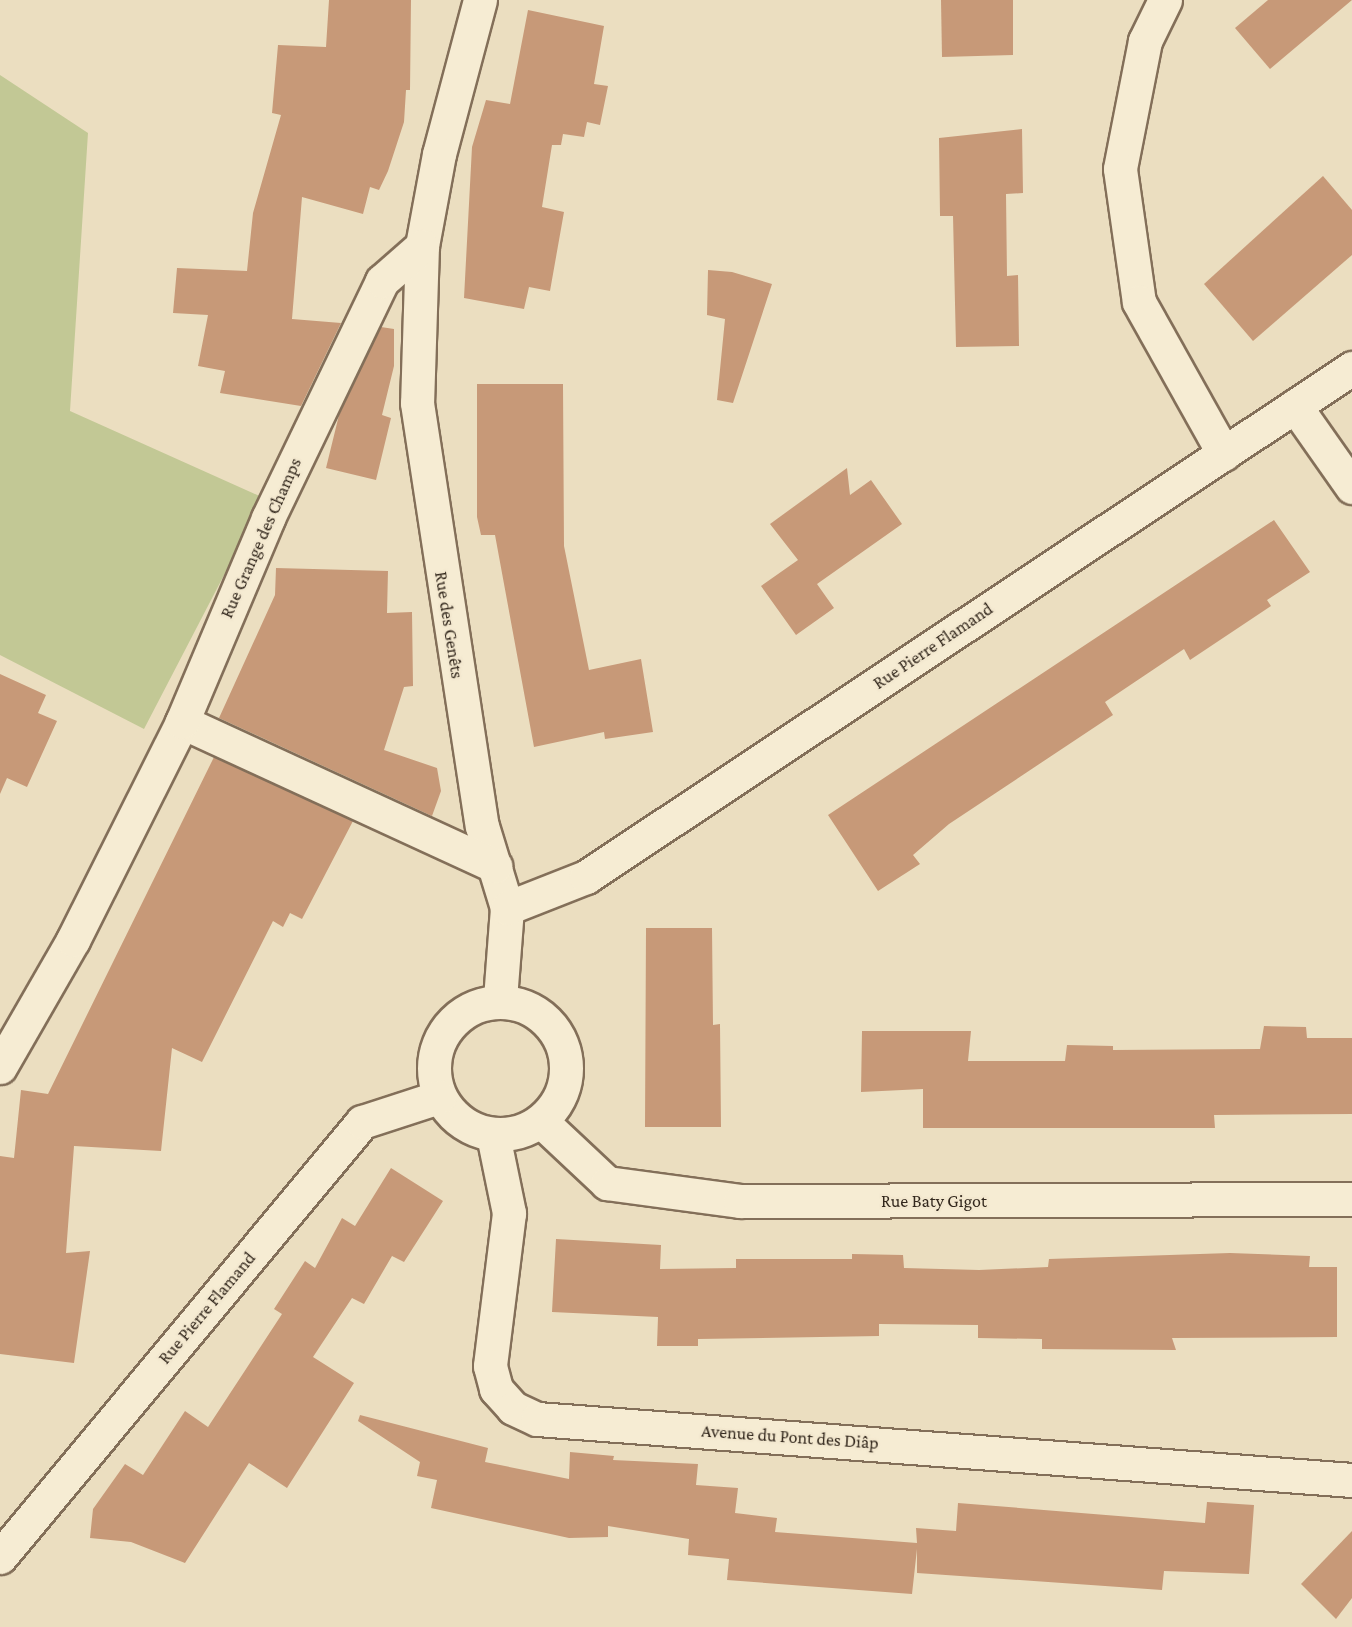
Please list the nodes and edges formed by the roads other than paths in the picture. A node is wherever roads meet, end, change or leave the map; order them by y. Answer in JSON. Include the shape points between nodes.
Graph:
{"nodes":[{"id":1,"x":480,"y":0,"type":"edge"},
{"id":2,"x":1165,"y":0,"type":"edge"},
{"id":3,"x":422,"y":246,"type":"junction"},
{"id":4,"x":1352,"y":369,"type":"edge"},
{"id":5,"x":1295,"y":406,"type":"junction"},
{"id":6,"x":1224,"y":454,"type":"junction"},
{"id":7,"x":1352,"y":487,"type":"edge"},
{"id":8,"x":182,"y":722,"type":"junction"},
{"id":9,"x":495,"y":866,"type":"junction"},
{"id":10,"x":507,"y":908,"type":"junction"},
{"id":11,"x":500,"y":1000,"type":"junction"},
{"id":12,"x":0,"y":1067,"type":"edge"},
{"id":13,"x":439,"y":1097,"type":"junction"},
{"id":14,"x":541,"y":1121,"type":"junction"},
{"id":15,"x":493,"y":1135,"type":"junction"},
{"id":16,"x":1352,"y":1199,"type":"edge"},
{"id":17,"x":1352,"y":1480,"type":"edge"},
{"id":18,"x":0,"y":1557,"type":"edge"}],
"edges":[{"from":1,"to":3,"type":"street","via":[[439,154]]},
{"from":2,"to":6,"type":"street","via":[[1145,41],[1120,169],[1139,302]]},
{"from":3,"to":8,"type":"street","name":"Rue Grange des Champs","via":[[382,281],[268,518]]},
{"from":3,"to":9,"type":"street","name":"Rue des Genêts","via":[[417,403],[457,681],[482,826]]},
{"from":4,"to":5,"type":"street","name":"Rue Pierre Flamand"},
{"from":5,"to":6,"type":"street","name":"Rue Pierre Flamand"},
{"from":5,"to":7,"type":"street"},
{"from":6,"to":10,"type":"street","name":"Rue Pierre Flamand","via":[[586,877]]},
{"from":8,"to":9,"type":"street"},
{"from":8,"to":12,"type":"street","name":"Rue Grange des Champs","via":[[73,940]]},
{"from":9,"to":10,"type":"street","name":"Rue des Genêts"},
{"from":10,"to":11,"type":"street","name":"Rue des Genêts"},
{"from":11,"to":13,"type":"street","via":[[474,1006],[451,1022],[442,1037],[433,1070]]},
{"from":11,"to":14,"type":"street","via":[[528,1006],[550,1022],[564,1046],[568,1074],[560,1100]]},
{"from":13,"to":15,"type":"street","via":[[461,1123]]},
{"from":13,"to":18,"type":"street","name":"Rue Pierre Flamand","via":[[362,1122]]},
{"from":14,"to":15,"type":"street","via":[[518,1132]]},
{"from":14,"to":16,"type":"street","name":"Rue Baty Gigot","via":[[607,1183],[740,1201]]},
{"from":15,"to":17,"type":"street","name":"Avenue du Pont des Diâp","via":[[509,1213],[490,1366],[496,1389],[513,1408],[537,1419]]}]}
